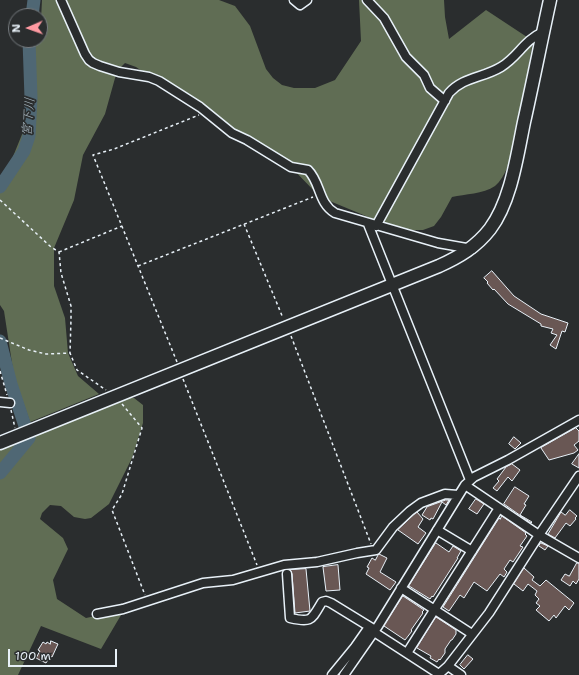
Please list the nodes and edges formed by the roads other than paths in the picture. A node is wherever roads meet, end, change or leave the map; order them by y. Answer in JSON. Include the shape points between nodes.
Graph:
{"nodes":[{"id":1,"x":61,"y":0,"type":"edge"},
{"id":2,"x":294,"y":0,"type":"edge"},
{"id":3,"x":307,"y":0,"type":"edge"},
{"id":4,"x":367,"y":0,"type":"edge"},
{"id":5,"x":550,"y":0,"type":"edge"},
{"id":6,"x":543,"y":32,"type":"junction"},
{"id":7,"x":445,"y":100,"type":"junction"},
{"id":8,"x":372,"y":225,"type":"junction"},
{"id":9,"x":472,"y":248,"type":"junction"},
{"id":10,"x":392,"y":285,"type":"junction"},
{"id":11,"x":0,"y":402,"type":"edge"},
{"id":12,"x":10,"y":404,"type":"dead end"},
{"id":13,"x":579,"y":420,"type":"edge"},
{"id":14,"x":0,"y":442,"type":"edge"},
{"id":15,"x":579,"y":476,"type":"edge"},
{"id":16,"x":468,"y":482,"type":"junction"},
{"id":17,"x":458,"y":495,"type":"junction"},
{"id":18,"x":498,"y":508,"type":"junction"},
{"id":19,"x":437,"y":530,"type":"junction"},
{"id":20,"x":539,"y":535,"type":"junction"},
{"id":21,"x":472,"y":551,"type":"junction"},
{"id":22,"x":579,"y":558,"type":"edge"},
{"id":23,"x":287,"y":574,"type":"dead end"},
{"id":24,"x":401,"y":588,"type":"junction"},
{"id":25,"x":435,"y":609,"type":"junction"},
{"id":26,"x":97,"y":614,"type":"dead end"},
{"id":27,"x":372,"y":630,"type":"junction"},
{"id":28,"x":472,"y":634,"type":"junction"},
{"id":29,"x":407,"y":653,"type":"junction"},
{"id":30,"x":448,"y":666,"type":"junction"},
{"id":31,"x":438,"y":674,"type":"edge"},
{"id":32,"x":332,"y":675,"type":"edge"},
{"id":33,"x":344,"y":675,"type":"edge"},
{"id":34,"x":461,"y":675,"type":"edge"}],
"edges":[{"from":1,"to":8,"type":"street","via":[[88,60],[119,72],[159,81],[206,112],[232,133],[291,167],[308,170],[326,206],[335,213]]},
{"from":2,"to":3,"type":"street","via":[[300,5]]},
{"from":4,"to":7,"type":"street","via":[[384,18],[406,57],[424,75],[430,88]]},
{"from":5,"to":6,"type":"street"},
{"from":6,"to":7,"type":"street","via":[[529,40],[500,68],[458,84]]},
{"from":6,"to":9,"type":"street","via":[[506,201],[490,228]]},
{"from":7,"to":8,"type":"street"},
{"from":8,"to":9,"type":"street","via":[[438,243]]},
{"from":8,"to":10,"type":"street"},
{"from":9,"to":10,"type":"street","via":[[455,259]]},
{"from":10,"to":14,"type":"street"},
{"from":10,"to":16,"type":"street"},
{"from":11,"to":12,"type":"street"},
{"from":13,"to":16,"type":"street"},
{"from":15,"to":20,"type":"street"},
{"from":16,"to":17,"type":"street"},
{"from":16,"to":18,"type":"street"},
{"from":17,"to":19,"type":"street"},
{"from":17,"to":26,"type":"street","via":[[445,494],[421,503],[393,527],[376,550],[317,562],[284,565],[234,580],[203,583],[123,609]]},
{"from":18,"to":20,"type":"street"},
{"from":18,"to":21,"type":"street"},
{"from":19,"to":21,"type":"street"},
{"from":19,"to":24,"type":"street"},
{"from":20,"to":22,"type":"street"},
{"from":20,"to":28,"type":"street","via":[[489,613]]},
{"from":21,"to":25,"type":"street"},
{"from":23,"to":27,"type":"street","via":[[290,618],[308,620],[322,602],[326,601]]},
{"from":24,"to":25,"type":"street"},
{"from":24,"to":27,"type":"street"},
{"from":25,"to":28,"type":"street"},
{"from":25,"to":29,"type":"street"},
{"from":27,"to":29,"type":"street"},
{"from":27,"to":32,"type":"street"},
{"from":27,"to":33,"type":"street"},
{"from":28,"to":30,"type":"street"},
{"from":29,"to":31,"type":"street"},
{"from":30,"to":31,"type":"street"},
{"from":30,"to":34,"type":"street"}]}
